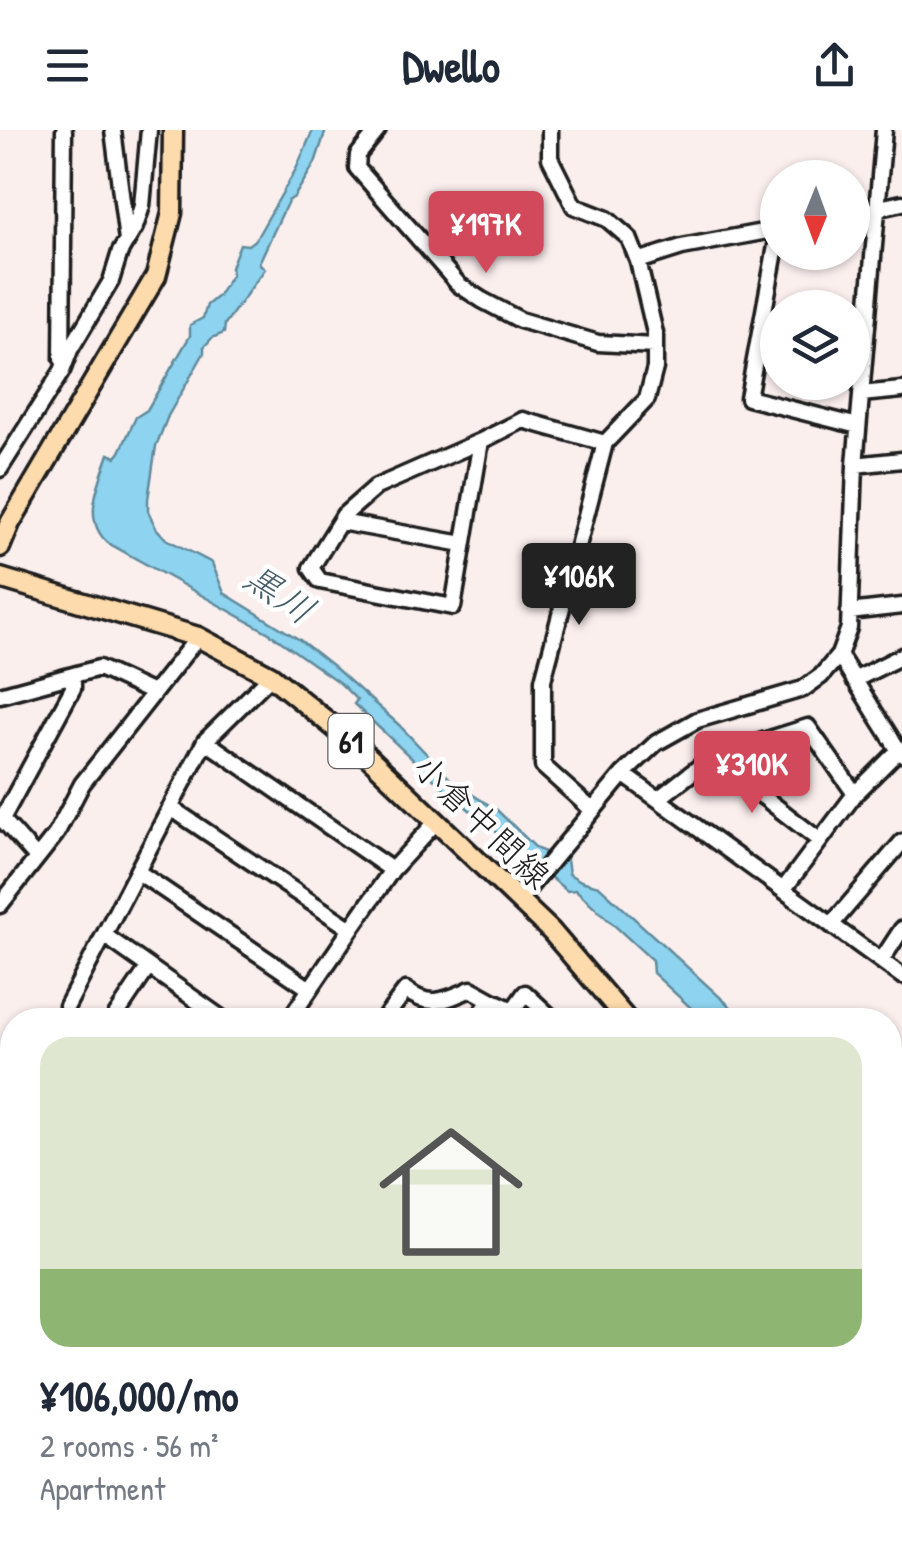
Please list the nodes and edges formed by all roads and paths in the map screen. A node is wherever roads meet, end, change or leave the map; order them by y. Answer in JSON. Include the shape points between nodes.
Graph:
{"nodes":[{"id":1,"x":64,"y":130,"type":"edge"},
{"id":2,"x":113,"y":130,"type":"edge"},
{"id":3,"x":149,"y":130,"type":"edge"},
{"id":4,"x":173,"y":130,"type":"edge"},
{"id":5,"x":378,"y":130,"type":"edge"},
{"id":6,"x":550,"y":130,"type":"edge"},
{"id":7,"x":884,"y":130,"type":"edge"},
{"id":8,"x":902,"y":202,"type":"edge"},
{"id":9,"x":876,"y":209,"type":"junction"},
{"id":10,"x":870,"y":210,"type":"edge"},
{"id":11,"x":760,"y":235,"type":"edge"},
{"id":12,"x":127,"y":242,"type":"junction"},
{"id":13,"x":638,"y":261,"type":"junction"},
{"id":14,"x":771,"y":270,"type":"edge"},
{"id":15,"x":869,"y":290,"type":"edge"},
{"id":16,"x":655,"y":346,"type":"junction"},
{"id":17,"x":62,"y":371,"type":"junction"},
{"id":18,"x":902,"y":390,"type":"edge"},
{"id":19,"x":870,"y":393,"type":"edge"},
{"id":20,"x":860,"y":400,"type":"edge"},
{"id":21,"x":858,"y":426,"type":"junction"},
{"id":22,"x":480,"y":441,"type":"junction"},
{"id":23,"x":605,"y":443,"type":"junction"},
{"id":24,"x":902,"y":460,"type":"edge"},
{"id":25,"x":855,"y":465,"type":"junction"},
{"id":26,"x":0,"y":469,"type":"edge"},
{"id":27,"x":340,"y":522,"type":"junction"},
{"id":28,"x":463,"y":544,"type":"junction"},
{"id":29,"x":0,"y":547,"type":"edge"},
{"id":30,"x":0,"y":578,"type":"edge"},
{"id":31,"x":902,"y":606,"type":"edge"},
{"id":32,"x":850,"y":612,"type":"junction"},
{"id":33,"x":198,"y":637,"type":"junction"},
{"id":34,"x":839,"y":655,"type":"junction"},
{"id":35,"x":902,"y":656,"type":"edge"},
{"id":36,"x":73,"y":675,"type":"junction"},
{"id":37,"x":272,"y":676,"type":"junction"},
{"id":38,"x":854,"y":680,"type":"junction"},
{"id":39,"x":153,"y":693,"type":"junction"},
{"id":40,"x":0,"y":696,"type":"edge"},
{"id":41,"x":205,"y":741,"type":"junction"},
{"id":42,"x":900,"y":753,"type":"edge"},
{"id":43,"x":712,"y":757,"type":"junction"},
{"id":44,"x":623,"y":774,"type":"junction"},
{"id":45,"x":854,"y":794,"type":"junction"},
{"id":46,"x":658,"y":799,"type":"junction"},
{"id":47,"x":171,"y":808,"type":"junction"},
{"id":48,"x":592,"y":810,"type":"junction"},
{"id":49,"x":436,"y":822,"type":"junction"},
{"id":50,"x":819,"y":840,"type":"junction"},
{"id":51,"x":902,"y":842,"type":"edge"},
{"id":52,"x":36,"y":857,"type":"junction"},
{"id":53,"x":392,"y":870,"type":"junction"},
{"id":54,"x":138,"y":872,"type":"junction"},
{"id":55,"x":784,"y":890,"type":"junction"},
{"id":56,"x":518,"y":900,"type":"junction"},
{"id":57,"x":0,"y":904,"type":"edge"},
{"id":58,"x":831,"y":925,"type":"junction"},
{"id":59,"x":351,"y":928,"type":"junction"},
{"id":60,"x":902,"y":930,"type":"edge"},
{"id":61,"x":104,"y":935,"type":"junction"},
{"id":62,"x":882,"y":961,"type":"junction"},
{"id":63,"x":148,"y":968,"type":"junction"},
{"id":64,"x":902,"y":976,"type":"edge"},
{"id":65,"x":310,"y":989,"type":"junction"},
{"id":66,"x":492,"y":1000,"type":"junction"},
{"id":67,"x":68,"y":1006,"type":"dead end"},
{"id":68,"x":121,"y":1008,"type":"edge"},
{"id":69,"x":195,"y":1008,"type":"edge"},
{"id":70,"x":297,"y":1008,"type":"edge"},
{"id":71,"x":393,"y":1008,"type":"edge"},
{"id":72,"x":486,"y":1008,"type":"edge"},
{"id":73,"x":509,"y":1008,"type":"edge"},
{"id":74,"x":514,"y":1008,"type":"edge"},
{"id":75,"x":541,"y":1008,"type":"edge"},
{"id":76,"x":617,"y":1008,"type":"edge"}],
"edges":[{"from":1,"to":17,"type":"street"},
{"from":2,"to":12,"type":"street"},
{"from":3,"to":12,"type":"street","via":[[142,206]]},
{"from":4,"to":29,"type":"main road","via":[[172,213],[156,276]]},
{"from":5,"to":16,"type":"street","via":[[358,154],[357,168],[459,285],[520,320],[598,343]]},
{"from":6,"to":13,"type":"street","via":[[550,158],[574,206],[607,219],[628,238]]},
{"from":7,"to":9,"type":"street"},
{"from":8,"to":9,"type":"street"},
{"from":9,"to":10,"type":"street"},
{"from":9,"to":15,"type":"street"},
{"from":11,"to":13,"type":"street"},
{"from":12,"to":17,"type":"street"},
{"from":13,"to":16,"type":"street"},
{"from":14,"to":21,"type":"street","via":[[748,398]]},
{"from":16,"to":23,"type":"street","via":[[648,399]]},
{"from":17,"to":26,"type":"street"},
{"from":18,"to":19,"type":"street"},
{"from":20,"to":21,"type":"street"},
{"from":21,"to":25,"type":"street"},
{"from":22,"to":23,"type":"street","via":[[523,420]]},
{"from":22,"to":27,"type":"street","via":[[376,486]]},
{"from":22,"to":28,"type":"street"},
{"from":23,"to":48,"type":"street","via":[[543,680],[543,766]]},
{"from":24,"to":25,"type":"street"},
{"from":25,"to":32,"type":"street"},
{"from":27,"to":28,"type":"street"},
{"from":27,"to":28,"type":"street","via":[[311,568],[320,581],[452,606]]},
{"from":30,"to":33,"type":"main road","name":"小倉中間線","number":"61"},
{"from":31,"to":32,"type":"street"},
{"from":32,"to":34,"type":"street"},
{"from":33,"to":37,"type":"main road","name":"小倉中間線","number":"61"},
{"from":33,"to":39,"type":"street"},
{"from":34,"to":38,"type":"street"},
{"from":34,"to":44,"type":"street","via":[[803,689],[696,720],[656,743]]},
{"from":35,"to":38,"type":"street"},
{"from":36,"to":39,"type":"street","via":[[99,668]]},
{"from":36,"to":40,"type":"street"},
{"from":36,"to":52,"type":"street","via":[[74,688],[2,819]]},
{"from":37,"to":41,"type":"street"},
{"from":37,"to":49,"type":"main road","name":"小倉中間線","number":"61","via":[[356,744]]},
{"from":38,"to":42,"type":"street"},
{"from":39,"to":52,"type":"street"},
{"from":41,"to":47,"type":"street"},
{"from":41,"to":53,"type":"street"},
{"from":42,"to":45,"type":"street"},
{"from":43,"to":45,"type":"street","via":[[808,727]]},
{"from":43,"to":46,"type":"street"},
{"from":43,"to":50,"type":"street"},
{"from":44,"to":46,"type":"street"},
{"from":44,"to":48,"type":"street"},
{"from":45,"to":50,"type":"street"},
{"from":46,"to":55,"type":"street"},
{"from":47,"to":54,"type":"street"},
{"from":47,"to":59,"type":"street"},
{"from":48,"to":56,"type":"street"},
{"from":49,"to":53,"type":"street"},
{"from":49,"to":56,"type":"main road","name":"小倉中間線","number":"61"},
{"from":50,"to":55,"type":"street"},
{"from":51,"to":58,"type":"street"},
{"from":52,"to":57,"type":"street"},
{"from":53,"to":59,"type":"street"},
{"from":54,"to":61,"type":"street"},
{"from":54,"to":65,"type":"street"},
{"from":55,"to":58,"type":"street"},
{"from":56,"to":76,"type":"main road","name":"小倉中間線","number":"61"},
{"from":58,"to":62,"type":"street"},
{"from":59,"to":65,"type":"street"},
{"from":60,"to":62,"type":"street"},
{"from":61,"to":63,"type":"street"},
{"from":61,"to":67,"type":"street"},
{"from":62,"to":64,"type":"street"},
{"from":63,"to":68,"type":"street"},
{"from":63,"to":69,"type":"street"},
{"from":65,"to":70,"type":"street"},
{"from":66,"to":71,"type":"street","via":[[471,989],[444,1001],[420,1000],[406,990]]},
{"from":66,"to":72,"type":"street"},
{"from":66,"to":73,"type":"street"},
{"from":74,"to":75,"type":"street","via":[[525,993]]}]}
